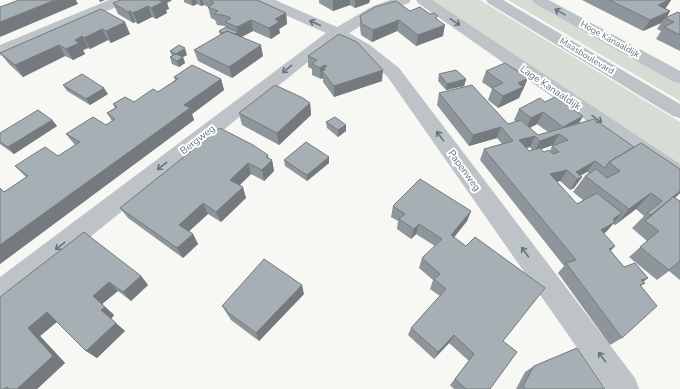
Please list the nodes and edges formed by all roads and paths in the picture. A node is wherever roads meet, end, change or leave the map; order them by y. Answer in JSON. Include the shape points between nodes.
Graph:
{"nodes":[{"id":1,"x":121,"y":0,"type":"edge"},
{"id":2,"x":263,"y":0,"type":"edge"},
{"id":3,"x":404,"y":0,"type":"edge"},
{"id":4,"x":423,"y":0,"type":"edge"},
{"id":5,"x":493,"y":0,"type":"edge"},
{"id":6,"x":539,"y":0,"type":"edge"},
{"id":7,"x":337,"y":33,"type":"junction"},
{"id":8,"x":0,"y":51,"type":"edge"},
{"id":9,"x":680,"y":78,"type":"edge"},
{"id":10,"x":680,"y":112,"type":"edge"},
{"id":11,"x":680,"y":175,"type":"edge"},
{"id":12,"x":0,"y":293,"type":"edge"},
{"id":13,"x":624,"y":389,"type":"edge"}],
"edges":[{"from":1,"to":8,"type":"street"},
{"from":7,"to":2,"type":"street","name":"Papenweg","one_way":true},
{"from":3,"to":7,"type":"street","name":"Bergweg","via":[[378,9]]},
{"from":4,"to":11,"type":"street","name":"Lage Kanaaldijk","one_way":true},
{"from":5,"to":10,"type":"street","name":"Maasboulevard"},
{"from":9,"to":6,"type":"street","name":"Hoge Kanaaldijk","one_way":true},
{"from":7,"to":12,"type":"street","name":"Bergweg","one_way":true},
{"from":13,"to":7,"type":"street","name":"Papenweg","one_way":true,"via":[[401,82],[372,53]]}]}
